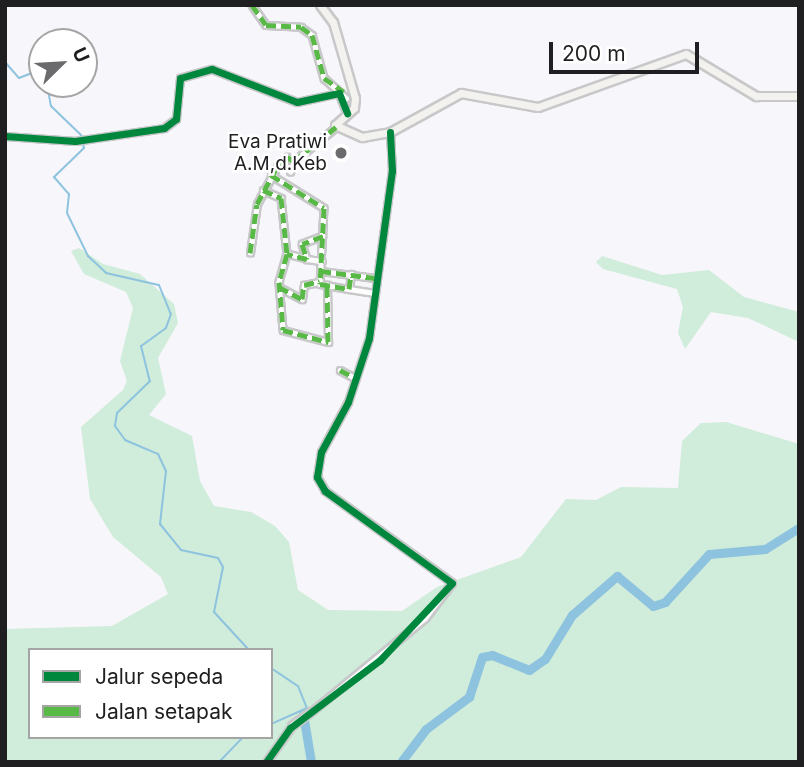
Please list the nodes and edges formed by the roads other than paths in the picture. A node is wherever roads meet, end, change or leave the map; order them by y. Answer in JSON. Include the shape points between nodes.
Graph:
{"nodes":[{"id":1,"x":252,"y":5,"type":"edge"},
{"id":2,"x":320,"y":5,"type":"edge"},
{"id":3,"x":799,"y":96,"type":"edge"},
{"id":4,"x":346,"y":102,"type":"junction"},
{"id":5,"x":347,"y":113,"type":"junction"},
{"id":6,"x":335,"y":127,"type":"junction"},
{"id":7,"x":390,"y":132,"type":"junction"},
{"id":8,"x":5,"y":136,"type":"edge"},
{"id":9,"x":294,"y":161,"type":"junction"},
{"id":10,"x":290,"y":172,"type":"dead end"},
{"id":11,"x":271,"y":175,"type":"junction"},
{"id":12,"x":263,"y":190,"type":"junction"},
{"id":13,"x":323,"y":236,"type":"junction"},
{"id":14,"x":250,"y":253,"type":"dead end"},
{"id":15,"x":287,"y":254,"type":"junction"},
{"id":16,"x":307,"y":259,"type":"junction"},
{"id":17,"x":322,"y":261,"type":"junction"},
{"id":18,"x":321,"y":271,"type":"junction"},
{"id":19,"x":351,"y":274,"type":"junction"},
{"id":20,"x":374,"y":278,"type":"junction"},
{"id":21,"x":320,"y":281,"type":"junction"},
{"id":22,"x":327,"y":285,"type":"junction"},
{"id":23,"x":279,"y":286,"type":"junction"},
{"id":24,"x":349,"y":289,"type":"junction"},
{"id":25,"x":373,"y":293,"type":"junction"},
{"id":26,"x":340,"y":370,"type":"dead end"},
{"id":27,"x":355,"y":378,"type":"junction"},
{"id":28,"x":311,"y":712,"type":"joint"},
{"id":29,"x":292,"y":726,"type":"joint"},
{"id":30,"x":266,"y":762,"type":"edge"}],
"edges":[{"from":1,"to":4,"type":"street","via":[[266,25],[301,27],[312,35],[324,78],[341,88]]},
{"from":2,"to":5,"type":"main road","via":[[333,22],[354,90],[355,104]]},
{"from":3,"to":7,"type":"main road","via":[[756,96],[686,54],[538,107],[461,93]]},
{"from":4,"to":5,"type":"street"},
{"from":4,"to":8,"type":"street","via":[[337,92],[297,102],[226,71],[193,71],[180,78],[170,126],[113,138]]},
{"from":5,"to":6,"type":"main road"},
{"from":6,"to":7,"type":"main road","via":[[367,138]]},
{"from":6,"to":9,"type":"street"},
{"from":7,"to":20,"type":"street","via":[[389,200]]},
{"from":9,"to":10,"type":"street"},
{"from":9,"to":11,"type":"street","via":[[285,158]]},
{"from":11,"to":12,"type":"street"},
{"from":11,"to":13,"type":"street","via":[[323,206]]},
{"from":12,"to":14,"type":"street"},
{"from":12,"to":15,"type":"street","via":[[281,198]]},
{"from":13,"to":16,"type":"street","via":[[302,244]]},
{"from":13,"to":17,"type":"street"},
{"from":15,"to":16,"type":"street"},
{"from":15,"to":23,"type":"street"},
{"from":16,"to":17,"type":"street"},
{"from":17,"to":18,"type":"street"},
{"from":18,"to":19,"type":"street"},
{"from":18,"to":21,"type":"street"},
{"from":19,"to":20,"type":"street"},
{"from":19,"to":24,"type":"street"},
{"from":20,"to":25,"type":"street"},
{"from":21,"to":22,"type":"street"},
{"from":21,"to":23,"type":"street","via":[[304,285],[302,299]]},
{"from":22,"to":23,"type":"street","via":[[328,342],[281,328]]},
{"from":22,"to":24,"type":"street"},
{"from":24,"to":25,"type":"street"},
{"from":25,"to":27,"type":"street","via":[[369,338]]},
{"from":26,"to":27,"type":"street"},
{"from":27,"to":28,"type":"street","via":[[321,452],[319,482],[452,583],[425,618]]},
{"from":28,"to":29,"type":"street"},
{"from":29,"to":30,"type":"street"}]}
